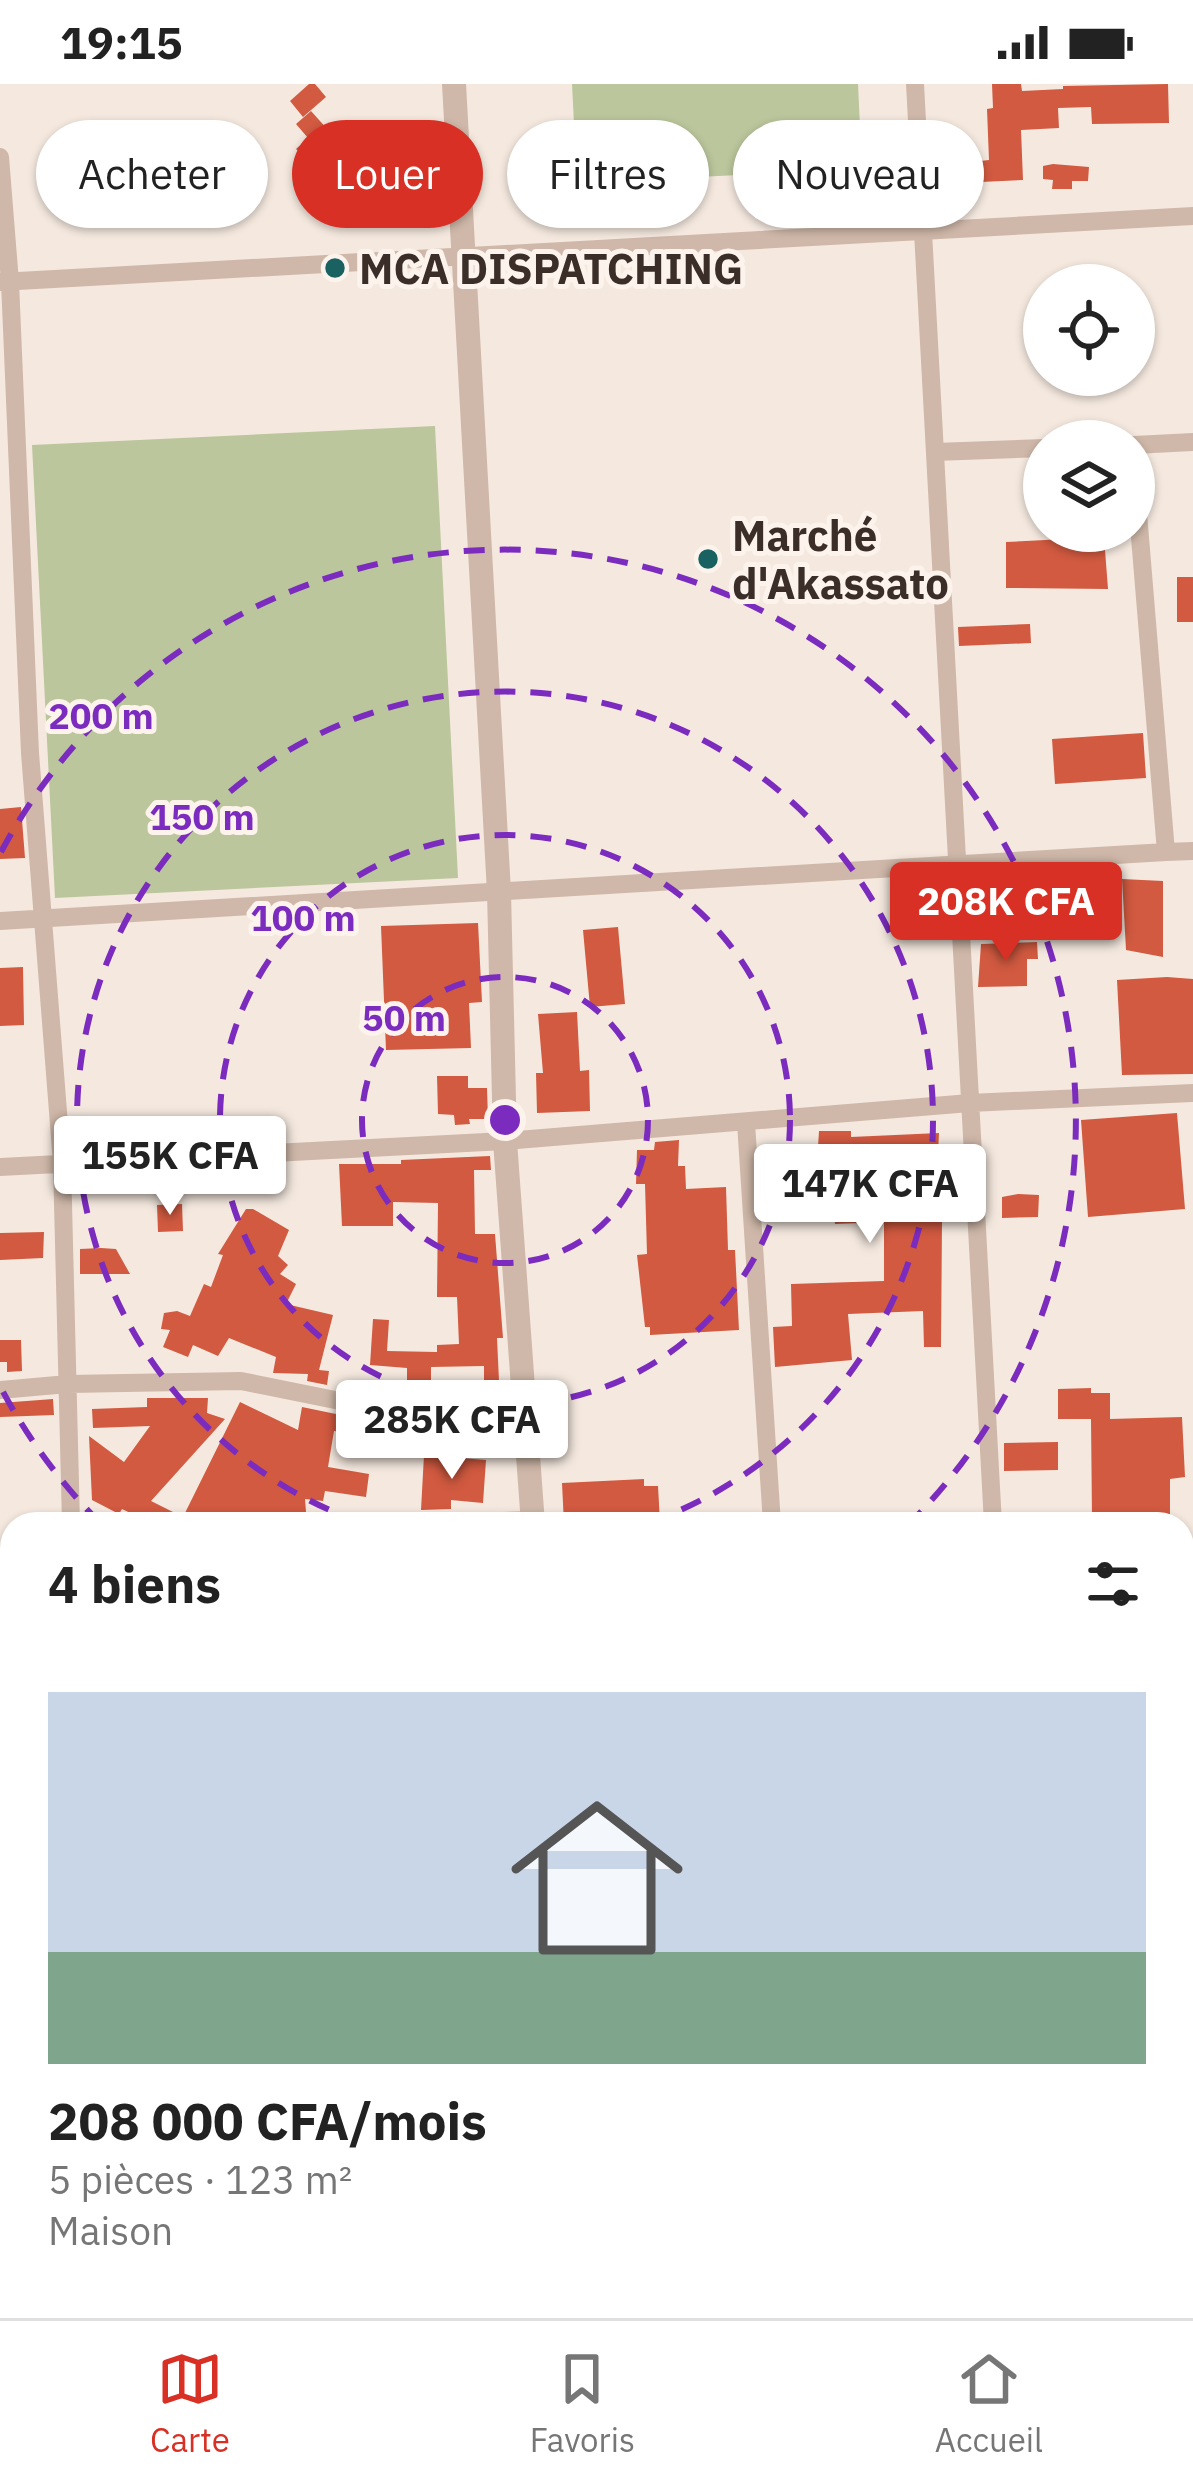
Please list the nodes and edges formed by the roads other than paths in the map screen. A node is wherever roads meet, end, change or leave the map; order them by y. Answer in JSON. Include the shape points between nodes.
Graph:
{"nodes":[{"id":1,"x":454,"y":84,"type":"edge"},
{"id":2,"x":915,"y":84,"type":"edge"},
{"id":3,"x":0,"y":157,"type":"edge"},
{"id":4,"x":1193,"y":216,"type":"edge"},
{"id":5,"x":923,"y":232,"type":"junction"},
{"id":6,"x":463,"y":257,"type":"junction"},
{"id":7,"x":5,"y":282,"type":"edge"},
{"id":8,"x":1193,"y":442,"type":"edge"},
{"id":9,"x":1155,"y":444,"type":"edge"},
{"id":10,"x":1023,"y":449,"type":"edge"},
{"id":11,"x":935,"y":452,"type":"junction"},
{"id":12,"x":8,"y":487,"type":"edge"},
{"id":13,"x":1141,"y":552,"type":"edge"},
{"id":14,"x":1193,"y":851,"type":"edge"},
{"id":15,"x":1166,"y":852,"type":"junction"},
{"id":16,"x":958,"y":866,"type":"junction"},
{"id":17,"x":499,"y":892,"type":"junction"},
{"id":18,"x":44,"y":918,"type":"junction"},
{"id":19,"x":0,"y":922,"type":"edge"},
{"id":20,"x":1193,"y":1093,"type":"edge"},
{"id":21,"x":970,"y":1103,"type":"junction"},
{"id":22,"x":746,"y":1124,"type":"junction"},
{"id":23,"x":505,"y":1141,"type":"junction"},
{"id":24,"x":62,"y":1163,"type":"junction"},
{"id":25,"x":0,"y":1167,"type":"edge"},
{"id":26,"x":68,"y":1384,"type":"junction"},
{"id":27,"x":0,"y":1390,"type":"edge"},
{"id":28,"x":527,"y":1423,"type":"junction"},
{"id":29,"x":71,"y":1512,"type":"edge"},
{"id":30,"x":532,"y":1512,"type":"edge"},
{"id":31,"x":771,"y":1512,"type":"edge"},
{"id":32,"x":992,"y":1512,"type":"edge"}],
"edges":[{"from":1,"to":6,"type":"street"},
{"from":2,"to":5,"type":"street"},
{"from":3,"to":7,"type":"street"},
{"from":4,"to":5,"type":"street"},
{"from":5,"to":6,"type":"street"},
{"from":5,"to":11,"type":"street"},
{"from":6,"to":7,"type":"street"},
{"from":6,"to":17,"type":"street"},
{"from":7,"to":12,"type":"street"},
{"from":8,"to":9,"type":"street"},
{"from":10,"to":11,"type":"street"},
{"from":11,"to":16,"type":"street"},
{"from":12,"to":18,"type":"street"},
{"from":13,"to":15,"type":"street"},
{"from":14,"to":15,"type":"street"},
{"from":15,"to":16,"type":"street"},
{"from":16,"to":17,"type":"street"},
{"from":16,"to":21,"type":"street"},
{"from":17,"to":18,"type":"street"},
{"from":17,"to":23,"type":"street"},
{"from":18,"to":19,"type":"street"},
{"from":18,"to":24,"type":"street"},
{"from":20,"to":21,"type":"street"},
{"from":21,"to":22,"type":"street"},
{"from":21,"to":32,"type":"street"},
{"from":22,"to":23,"type":"street"},
{"from":22,"to":31,"type":"street"},
{"from":23,"to":24,"type":"street"},
{"from":23,"to":28,"type":"street"},
{"from":24,"to":25,"type":"street"},
{"from":24,"to":26,"type":"street"},
{"from":26,"to":27,"type":"street"},
{"from":26,"to":28,"type":"street","via":[[241,1382],[429,1419]]},
{"from":26,"to":29,"type":"street"},
{"from":28,"to":30,"type":"street"}]}
